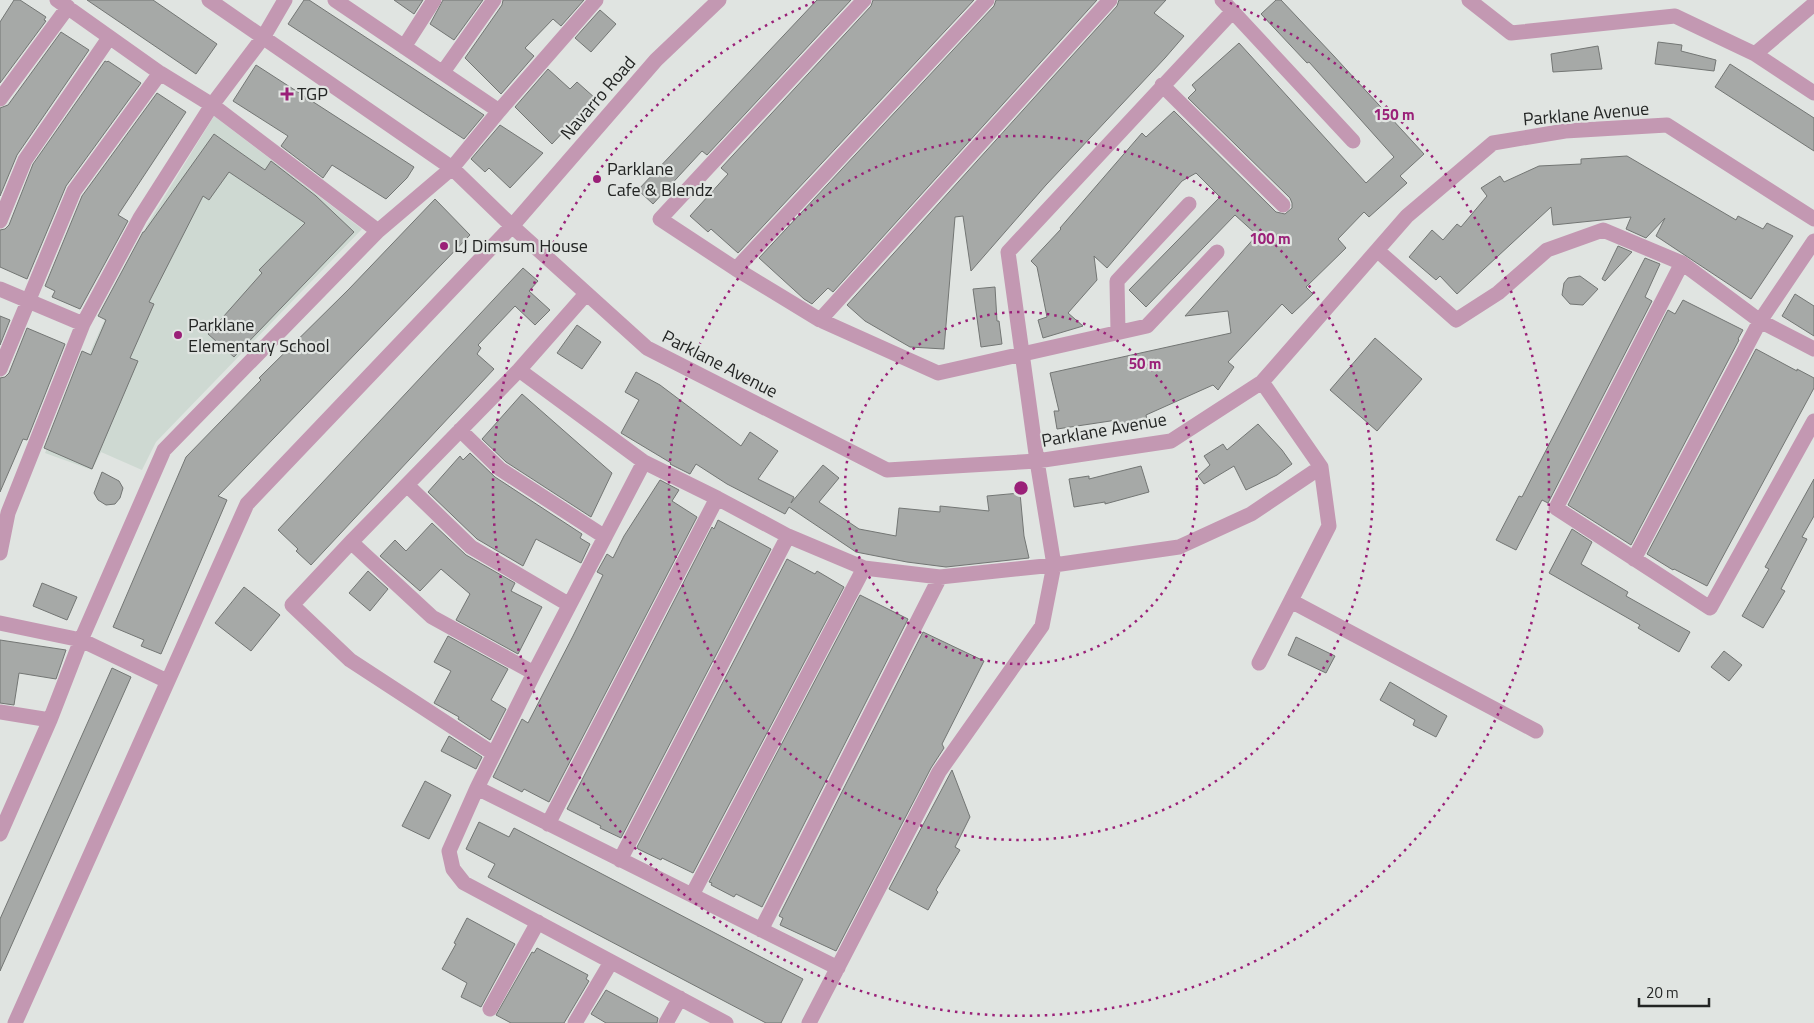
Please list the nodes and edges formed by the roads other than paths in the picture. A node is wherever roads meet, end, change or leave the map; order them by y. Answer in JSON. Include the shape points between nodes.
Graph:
{"nodes":[{"id":1,"x":209,"y":0,"type":"edge"},
{"id":2,"x":285,"y":0,"type":"edge"},
{"id":3,"x":335,"y":0,"type":"edge"},
{"id":4,"x":434,"y":0,"type":"edge"},
{"id":5,"x":494,"y":0,"type":"edge"},
{"id":6,"x":596,"y":0,"type":"edge"},
{"id":7,"x":719,"y":0,"type":"edge"},
{"id":8,"x":864,"y":0,"type":"edge"},
{"id":9,"x":987,"y":0,"type":"edge"},
{"id":10,"x":1110,"y":0,"type":"edge"},
{"id":11,"x":1222,"y":0,"type":"edge"},
{"id":12,"x":1470,"y":0,"type":"edge"},
{"id":13,"x":62,"y":4,"type":"edge"},
{"id":14,"x":1814,"y":4,"type":"edge"},
{"id":15,"x":357,"y":6,"type":"edge"},
{"id":16,"x":1232,"y":11,"type":"junction"},
{"id":17,"x":264,"y":36,"type":"junction"},
{"id":18,"x":109,"y":38,"type":"junction"},
{"id":19,"x":404,"y":47,"type":"junction"},
{"id":20,"x":1755,"y":54,"type":"junction"},
{"id":21,"x":443,"y":72,"type":"junction"},
{"id":22,"x":160,"y":73,"type":"junction"},
{"id":23,"x":1162,"y":85,"type":"junction"},
{"id":24,"x":1814,"y":93,"type":"edge"},
{"id":25,"x":0,"y":98,"type":"edge"},
{"id":26,"x":212,"y":105,"type":"junction"},
{"id":27,"x":499,"y":111,"type":"junction"},
{"id":28,"x":1353,"y":142,"type":"dead end"},
{"id":29,"x":452,"y":168,"type":"junction"},
{"id":30,"x":1189,"y":204,"type":"dead end"},
{"id":31,"x":1283,"y":205,"type":"dead end"},
{"id":32,"x":1814,"y":219,"type":"edge"},
{"id":33,"x":0,"y":221,"type":"edge"},
{"id":34,"x":512,"y":226,"type":"junction"},
{"id":35,"x":378,"y":231,"type":"junction"},
{"id":36,"x":1814,"y":241,"type":"edge"},
{"id":37,"x":1378,"y":251,"type":"junction"},
{"id":38,"x":1217,"y":252,"type":"dead end"},
{"id":39,"x":1682,"y":263,"type":"junction"},
{"id":40,"x":736,"y":269,"type":"junction"},
{"id":41,"x":0,"y":289,"type":"edge"},
{"id":42,"x":586,"y":294,"type":"junction"},
{"id":43,"x":28,"y":301,"type":"junction"},
{"id":44,"x":820,"y":320,"type":"junction"},
{"id":45,"x":1760,"y":321,"type":"junction"},
{"id":46,"x":83,"y":324,"type":"junction"},
{"id":47,"x":1118,"y":332,"type":"junction"},
{"id":48,"x":1814,"y":349,"type":"edge"},
{"id":49,"x":1022,"y":354,"type":"junction"},
{"id":50,"x":0,"y":369,"type":"edge"},
{"id":51,"x":519,"y":370,"type":"junction"},
{"id":52,"x":1262,"y":382,"type":"junction"},
{"id":53,"x":1814,"y":421,"type":"edge"},
{"id":54,"x":460,"y":430,"type":"junction"},
{"id":55,"x":1037,"y":461,"type":"junction"},
{"id":56,"x":644,"y":462,"type":"junction"},
{"id":57,"x":1321,"y":467,"type":"junction"},
{"id":58,"x":406,"y":485,"type":"junction"},
{"id":59,"x":717,"y":498,"type":"junction"},
{"id":60,"x":788,"y":536,"type":"junction"},
{"id":61,"x":605,"y":537,"type":"junction"},
{"id":62,"x":351,"y":542,"type":"junction"},
{"id":63,"x":0,"y":553,"type":"edge"},
{"id":64,"x":1634,"y":559,"type":"junction"},
{"id":65,"x":1054,"y":565,"type":"junction"},
{"id":66,"x":864,"y":568,"type":"junction"},
{"id":67,"x":940,"y":577,"type":"junction"},
{"id":68,"x":1291,"y":600,"type":"junction"},
{"id":69,"x":568,"y":604,"type":"junction"},
{"id":70,"x":0,"y":623,"type":"edge"},
{"id":71,"x":81,"y":640,"type":"junction"},
{"id":72,"x":1259,"y":663,"type":"dead end"},
{"id":73,"x":534,"y":673,"type":"junction"},
{"id":74,"x":167,"y":681,"type":"junction"},
{"id":75,"x":0,"y":712,"type":"edge"},
{"id":76,"x":50,"y":720,"type":"junction"},
{"id":77,"x":1536,"y":731,"type":"dead end"},
{"id":78,"x":494,"y":754,"type":"junction"},
{"id":79,"x":477,"y":788,"type":"junction"},
{"id":80,"x":548,"y":824,"type":"junction"},
{"id":81,"x":0,"y":834,"type":"edge"},
{"id":82,"x":620,"y":860,"type":"junction"},
{"id":83,"x":692,"y":895,"type":"junction"},
{"id":84,"x":538,"y":922,"type":"junction"},
{"id":85,"x":761,"y":930,"type":"junction"},
{"id":86,"x":611,"y":962,"type":"junction"},
{"id":87,"x":838,"y":968,"type":"junction"},
{"id":88,"x":680,"y":998,"type":"junction"},
{"id":89,"x":490,"y":1009,"type":"dead end"},
{"id":90,"x":15,"y":1023,"type":"edge"},
{"id":91,"x":575,"y":1023,"type":"edge"},
{"id":92,"x":666,"y":1023,"type":"edge"},
{"id":93,"x":726,"y":1023,"type":"edge"},
{"id":94,"x":809,"y":1023,"type":"edge"}],
"edges":[{"from":1,"to":17,"type":"street","name":"Parklane Avenue"},
{"from":2,"to":17,"type":"street"},
{"from":3,"to":15,"type":"street"},
{"from":4,"to":19,"type":"street"},
{"from":5,"to":21,"type":"street"},
{"from":6,"to":27,"type":"street"},
{"from":7,"to":34,"type":"street","name":"Navarro Road","via":[[656,60]]},
{"from":8,"to":40,"type":"street","via":[[660,219]]},
{"from":9,"to":40,"type":"street"},
{"from":10,"to":44,"type":"street"},
{"from":11,"to":16,"type":"street"},
{"from":12,"to":20,"type":"street","via":[[1511,33],[1675,16]]},
{"from":13,"to":18,"type":"street"},
{"from":13,"to":25,"type":"street"},
{"from":14,"to":20,"type":"street"},
{"from":15,"to":19,"type":"street"},
{"from":16,"to":23,"type":"street"},
{"from":16,"to":28,"type":"street"},
{"from":17,"to":26,"type":"street"},
{"from":17,"to":29,"type":"street","name":"Parklane Avenue"},
{"from":18,"to":22,"type":"street"},
{"from":18,"to":33,"type":"street","via":[[25,160]]},
{"from":19,"to":21,"type":"street"},
{"from":20,"to":24,"type":"street"},
{"from":21,"to":27,"type":"street"},
{"from":22,"to":26,"type":"street"},
{"from":22,"to":43,"type":"street","via":[[74,191]]},
{"from":23,"to":31,"type":"street"},
{"from":23,"to":49,"type":"street","via":[[1008,252]]},
{"from":26,"to":35,"type":"street"},
{"from":26,"to":46,"type":"street","via":[[140,218]]},
{"from":27,"to":29,"type":"street"},
{"from":29,"to":34,"type":"street","name":"Parklane Avenue"},
{"from":29,"to":35,"type":"street"},
{"from":30,"to":47,"type":"street","via":[[1117,281]]},
{"from":32,"to":37,"type":"street","name":"Parklane Avenue","via":[[1667,125],[1565,131],[1493,143],[1407,216]]},
{"from":34,"to":42,"type":"street","name":"Parklane Avenue"},
{"from":34,"to":74,"type":"street","name":"Navarro Road","via":[[247,504]]},
{"from":35,"to":71,"type":"street","via":[[164,450]]},
{"from":36,"to":45,"type":"street"},
{"from":37,"to":39,"type":"street","via":[[1456,320],[1498,293],[1547,250],[1603,230]]},
{"from":37,"to":52,"type":"street","name":"Parklane Avenue"},
{"from":38,"to":47,"type":"street","via":[[1146,326]]},
{"from":39,"to":45,"type":"street"},
{"from":39,"to":64,"type":"street","via":[[1556,508]]},
{"from":40,"to":44,"type":"street"},
{"from":41,"to":43,"type":"street"},
{"from":42,"to":51,"type":"street"},
{"from":42,"to":55,"type":"street","name":"Parklane Avenue","via":[[647,348],[887,470]]},
{"from":43,"to":46,"type":"street"},
{"from":43,"to":50,"type":"street"},
{"from":44,"to":49,"type":"street","via":[[938,372]]},
{"from":45,"to":48,"type":"street"},
{"from":45,"to":64,"type":"street"},
{"from":46,"to":63,"type":"street","via":[[8,513]]},
{"from":47,"to":49,"type":"street"},
{"from":49,"to":55,"type":"street"},
{"from":51,"to":54,"type":"street"},
{"from":51,"to":56,"type":"street"},
{"from":52,"to":55,"type":"street","name":"Parklane Avenue","via":[[1170,441]]},
{"from":52,"to":57,"type":"street"},
{"from":53,"to":64,"type":"street","via":[[1710,608]]},
{"from":54,"to":58,"type":"street"},
{"from":54,"to":61,"type":"street","via":[[500,469]]},
{"from":55,"to":65,"type":"street"},
{"from":56,"to":59,"type":"street"},
{"from":56,"to":61,"type":"street"},
{"from":57,"to":65,"type":"street","via":[[1251,514],[1179,547]]},
{"from":57,"to":68,"type":"street","via":[[1329,526]]},
{"from":58,"to":62,"type":"street"},
{"from":58,"to":69,"type":"street","via":[[471,547]]},
{"from":59,"to":60,"type":"street"},
{"from":59,"to":80,"type":"street"},
{"from":60,"to":66,"type":"street"},
{"from":60,"to":82,"type":"street"},
{"from":61,"to":69,"type":"street"},
{"from":62,"to":73,"type":"street","via":[[432,617]]},
{"from":62,"to":78,"type":"street","via":[[292,606],[350,660]]},
{"from":65,"to":67,"type":"street"},
{"from":65,"to":87,"type":"street","via":[[1042,626],[939,772]]},
{"from":66,"to":67,"type":"street"},
{"from":66,"to":83,"type":"street"},
{"from":67,"to":85,"type":"street"},
{"from":68,"to":72,"type":"street"},
{"from":68,"to":77,"type":"street"},
{"from":69,"to":73,"type":"street"},
{"from":70,"to":71,"type":"street"},
{"from":71,"to":74,"type":"street"},
{"from":71,"to":76,"type":"street"},
{"from":73,"to":78,"type":"street"},
{"from":74,"to":90,"type":"street","name":"Navarro Road"},
{"from":75,"to":76,"type":"street"},
{"from":76,"to":81,"type":"street"},
{"from":78,"to":79,"type":"street"},
{"from":79,"to":80,"type":"street"},
{"from":79,"to":84,"type":"street","via":[[449,851],[453,869],[464,883]]},
{"from":80,"to":82,"type":"street"},
{"from":82,"to":83,"type":"street"},
{"from":83,"to":85,"type":"street"},
{"from":84,"to":86,"type":"street"},
{"from":84,"to":89,"type":"street"},
{"from":85,"to":87,"type":"street"},
{"from":86,"to":88,"type":"street"},
{"from":86,"to":91,"type":"street"},
{"from":87,"to":94,"type":"street"},
{"from":88,"to":92,"type":"street"},
{"from":88,"to":93,"type":"street"}]}
